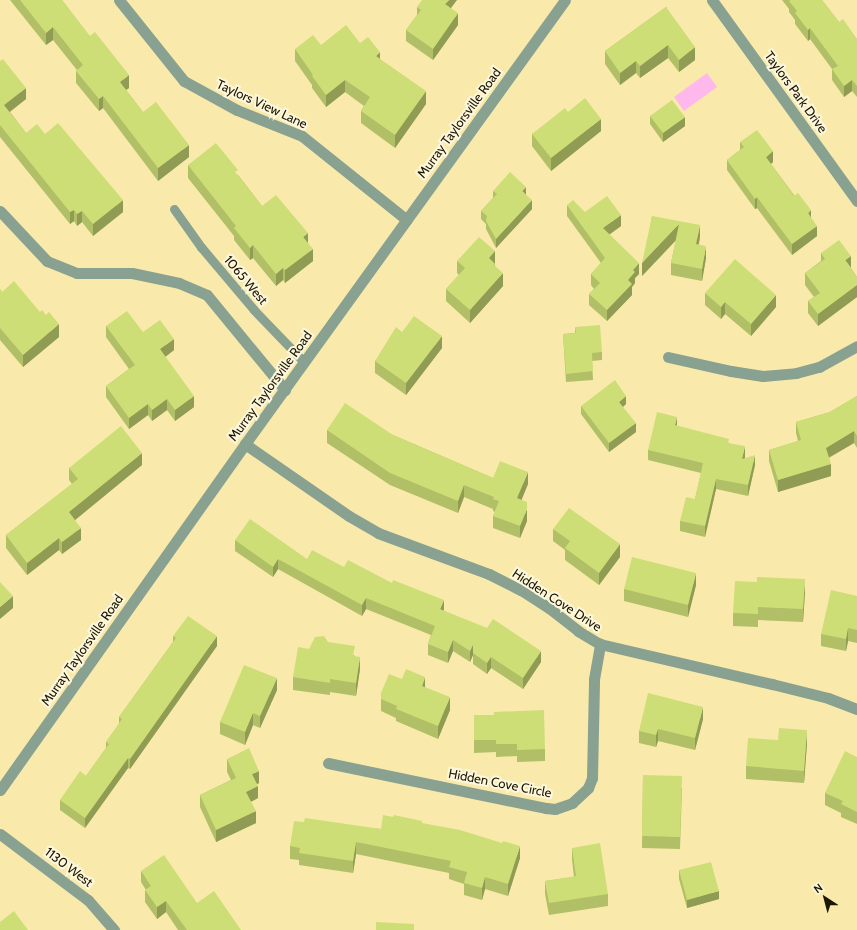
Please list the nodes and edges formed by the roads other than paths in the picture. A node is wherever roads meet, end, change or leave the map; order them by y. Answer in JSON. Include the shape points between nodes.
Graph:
{"nodes":[{"id":1,"x":119,"y":0,"type":"edge"},
{"id":2,"x":565,"y":0,"type":"edge"},
{"id":3,"x":712,"y":0,"type":"edge"},
{"id":4,"x":857,"y":201,"type":"edge"},
{"id":5,"x":174,"y":209,"type":"dead end"},
{"id":6,"x":0,"y":211,"type":"edge"},
{"id":7,"x":407,"y":220,"type":"junction"},
{"id":8,"x":857,"y":346,"type":"edge"},
{"id":9,"x":668,"y":357,"type":"dead end"},
{"id":10,"x":304,"y":362,"type":"junction"},
{"id":11,"x":285,"y":390,"type":"junction"},
{"id":12,"x":245,"y":444,"type":"junction"},
{"id":13,"x":600,"y":644,"type":"junction"},
{"id":14,"x":857,"y":709,"type":"edge"},
{"id":15,"x":328,"y":763,"type":"dead end"},
{"id":16,"x":0,"y":790,"type":"edge"},
{"id":17,"x":0,"y":834,"type":"edge"},
{"id":18,"x":114,"y":930,"type":"edge"}],
"edges":[{"from":1,"to":7,"type":"street","name":"Taylors View Lane","via":[[184,81],[237,110],[302,136]]},
{"from":2,"to":7,"type":"street","name":"Murray Taylorsville Road"},
{"from":3,"to":4,"type":"street","name":"Taylors Park Drive"},
{"from":5,"to":10,"type":"lane","name":"1065 West","via":[[201,247],[254,310]]},
{"from":6,"to":11,"type":"street","via":[[47,261],[77,273],[132,273],[179,283],[207,295]]},
{"from":7,"to":10,"type":"street","name":"Murray Taylorsville Road"},
{"from":8,"to":9,"type":"street","via":[[819,367],[796,373],[764,376]]},
{"from":10,"to":11,"type":"street","name":"Murray Taylorsville Road"},
{"from":11,"to":12,"type":"street","name":"Murray Taylorsville Road"},
{"from":12,"to":13,"type":"street","name":"Hidden Cove Drive","via":[[378,533],[489,574],[521,590]]},
{"from":12,"to":16,"type":"street","name":"Murray Taylorsville Road"},
{"from":13,"to":14,"type":"street","name":"Hidden Cove Drive","via":[[828,698]]},
{"from":13,"to":15,"type":"street","name":"Hidden Cove Circle","via":[[594,678],[592,778],[581,796],[568,805],[546,808]]},
{"from":17,"to":18,"type":"street","name":"1130 West","via":[[88,900]]}]}
